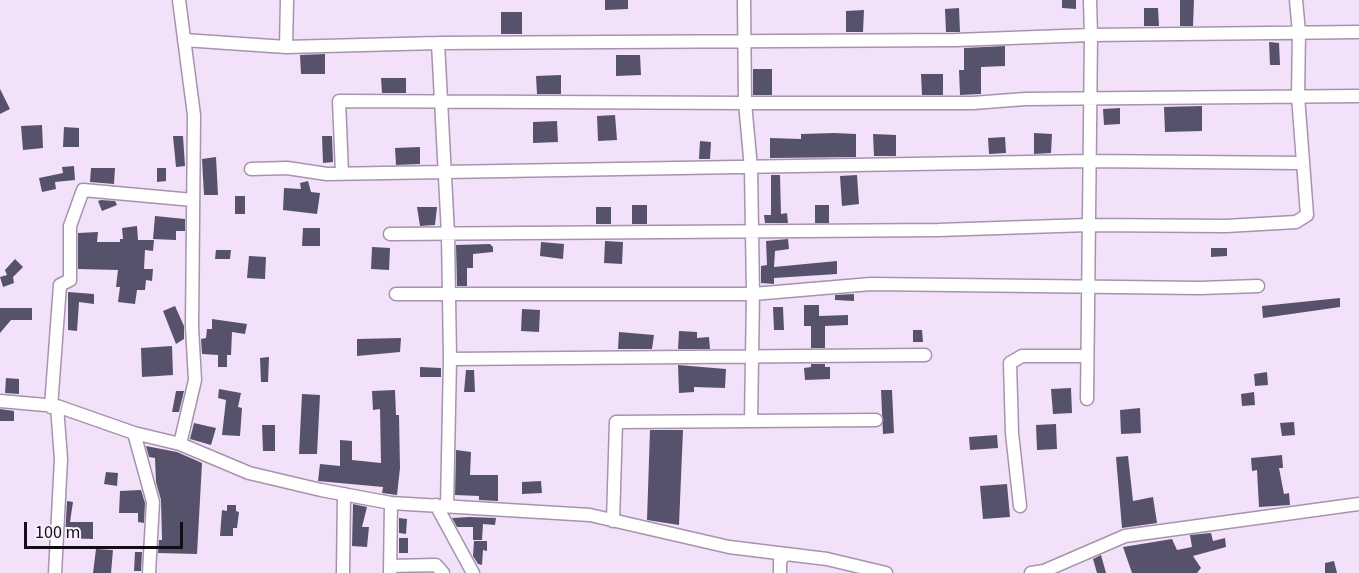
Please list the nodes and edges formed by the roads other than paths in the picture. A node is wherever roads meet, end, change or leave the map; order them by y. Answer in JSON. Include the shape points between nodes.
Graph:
{"nodes":[{"id":1,"x":179,"y":0,"type":"edge"},
{"id":2,"x":287,"y":0,"type":"edge"},
{"id":3,"x":744,"y":0,"type":"edge"},
{"id":4,"x":1090,"y":0,"type":"edge"},
{"id":5,"x":1296,"y":0,"type":"edge"},
{"id":6,"x":1299,"y":32,"type":"junction"},
{"id":7,"x":1359,"y":32,"type":"edge"},
{"id":8,"x":1091,"y":34,"type":"junction"},
{"id":9,"x":184,"y":40,"type":"junction"},
{"id":10,"x":745,"y":42,"type":"junction"},
{"id":11,"x":438,"y":43,"type":"junction"},
{"id":12,"x":286,"y":46,"type":"junction"},
{"id":13,"x":1298,"y":96,"type":"junction"},
{"id":14,"x":1359,"y":96,"type":"edge"},
{"id":15,"x":1090,"y":100,"type":"junction"},
{"id":16,"x":440,"y":102,"type":"junction"},
{"id":17,"x":745,"y":103,"type":"junction"},
{"id":18,"x":1088,"y":161,"type":"junction"},
{"id":19,"x":1301,"y":163,"type":"junction"},
{"id":20,"x":751,"y":168,"type":"junction"},
{"id":21,"x":251,"y":169,"type":"dead end"},
{"id":22,"x":444,"y":172,"type":"junction"},
{"id":23,"x":342,"y":173,"type":"junction"},
{"id":24,"x":193,"y":200,"type":"junction"},
{"id":25,"x":1088,"y":225,"type":"junction"},
{"id":26,"x":751,"y":231,"type":"junction"},
{"id":27,"x":390,"y":234,"type":"dead end"},
{"id":28,"x":448,"y":234,"type":"junction"},
{"id":29,"x":1258,"y":286,"type":"dead end"},
{"id":30,"x":1088,"y":287,"type":"junction"},
{"id":31,"x":396,"y":294,"type":"dead end"},
{"id":32,"x":449,"y":294,"type":"junction"},
{"id":33,"x":753,"y":294,"type":"junction"},
{"id":34,"x":925,"y":355,"type":"dead end"},
{"id":35,"x":1086,"y":356,"type":"junction"},
{"id":36,"x":751,"y":358,"type":"junction"},
{"id":37,"x":450,"y":359,"type":"junction"},
{"id":38,"x":1087,"y":399,"type":"dead end"},
{"id":39,"x":0,"y":401,"type":"edge"},
{"id":40,"x":54,"y":407,"type":"junction"},
{"id":41,"x":751,"y":420,"type":"junction"},
{"id":42,"x":876,"y":420,"type":"dead end"},
{"id":43,"x":134,"y":433,"type":"junction"},
{"id":44,"x":180,"y":444,"type":"junction"},
{"id":45,"x":344,"y":494,"type":"junction"},
{"id":46,"x":391,"y":503,"type":"junction"},
{"id":47,"x":1359,"y":504,"type":"edge"},
{"id":48,"x":441,"y":505,"type":"junction"},
{"id":49,"x":1020,"y":506,"type":"dead end"},
{"id":50,"x":613,"y":521,"type":"junction"},
{"id":51,"x":786,"y":554,"type":"junction"},
{"id":52,"x":390,"y":570,"type":"edge"},
{"id":53,"x":55,"y":573,"type":"edge"},
{"id":54,"x":149,"y":573,"type":"edge"},
{"id":55,"x":344,"y":573,"type":"edge"},
{"id":56,"x":443,"y":573,"type":"edge"},
{"id":57,"x":473,"y":573,"type":"edge"},
{"id":58,"x":780,"y":573,"type":"edge"},
{"id":59,"x":886,"y":573,"type":"edge"},
{"id":60,"x":1031,"y":573,"type":"edge"}],
"edges":[{"from":1,"to":9,"type":"street"},
{"from":2,"to":12,"type":"street"},
{"from":3,"to":10,"type":"street"},
{"from":4,"to":8,"type":"street"},
{"from":5,"to":6,"type":"street"},
{"from":6,"to":7,"type":"street"},
{"from":6,"to":8,"type":"street"},
{"from":6,"to":13,"type":"street"},
{"from":8,"to":10,"type":"street"},
{"from":8,"to":15,"type":"street"},
{"from":9,"to":12,"type":"street"},
{"from":9,"to":24,"type":"street","via":[[194,115]]},
{"from":10,"to":11,"type":"street"},
{"from":10,"to":17,"type":"street"},
{"from":11,"to":12,"type":"street"},
{"from":11,"to":16,"type":"street"},
{"from":13,"to":14,"type":"street"},
{"from":13,"to":15,"type":"street"},
{"from":13,"to":19,"type":"street"},
{"from":15,"to":17,"type":"street"},
{"from":15,"to":18,"type":"street"},
{"from":16,"to":17,"type":"street"},
{"from":16,"to":22,"type":"street"},
{"from":16,"to":23,"type":"street","via":[[339,101]]},
{"from":17,"to":20,"type":"street"},
{"from":18,"to":19,"type":"street"},
{"from":18,"to":20,"type":"street"},
{"from":18,"to":25,"type":"street"},
{"from":19,"to":25,"type":"street","via":[[1307,215],[1301,221],[1226,226]]},
{"from":20,"to":22,"type":"street"},
{"from":20,"to":26,"type":"street"},
{"from":21,"to":23,"type":"street"},
{"from":22,"to":23,"type":"street"},
{"from":22,"to":28,"type":"street"},
{"from":24,"to":40,"type":"street","via":[[83,190],[70,226],[70,280],[60,285]]},
{"from":24,"to":44,"type":"street","via":[[195,380]]},
{"from":25,"to":26,"type":"street"},
{"from":25,"to":30,"type":"street"},
{"from":26,"to":28,"type":"street"},
{"from":26,"to":33,"type":"street"},
{"from":27,"to":28,"type":"street"},
{"from":28,"to":32,"type":"street"},
{"from":29,"to":30,"type":"street"},
{"from":30,"to":33,"type":"street","via":[[871,284]]},
{"from":30,"to":35,"type":"street"},
{"from":31,"to":32,"type":"street"},
{"from":32,"to":33,"type":"street"},
{"from":32,"to":37,"type":"street"},
{"from":33,"to":36,"type":"street"},
{"from":34,"to":36,"type":"street"},
{"from":35,"to":38,"type":"street"},
{"from":35,"to":49,"type":"street","via":[[1022,356],[1010,363]]},
{"from":36,"to":37,"type":"street"},
{"from":36,"to":41,"type":"street"},
{"from":37,"to":48,"type":"street"},
{"from":39,"to":40,"type":"street"},
{"from":40,"to":43,"type":"street"},
{"from":40,"to":53,"type":"street","via":[[61,459]]},
{"from":41,"to":42,"type":"street"},
{"from":41,"to":50,"type":"street","via":[[616,422]]},
{"from":43,"to":44,"type":"street"},
{"from":43,"to":54,"type":"street","via":[[153,502]]},
{"from":44,"to":45,"type":"street","via":[[249,473]]},
{"from":45,"to":46,"type":"street"},
{"from":45,"to":55,"type":"street"},
{"from":46,"to":48,"type":"street"},
{"from":46,"to":52,"type":"street"},
{"from":47,"to":60,"type":"street","via":[[1125,536]]},
{"from":48,"to":50,"type":"street","via":[[590,515]]},
{"from":48,"to":57,"type":"street"},
{"from":50,"to":51,"type":"street","via":[[729,547]]},
{"from":51,"to":58,"type":"street","via":[[780,560]]},
{"from":51,"to":59,"type":"street"},
{"from":52,"to":56,"type":"street","via":[[436,565]]}]}
